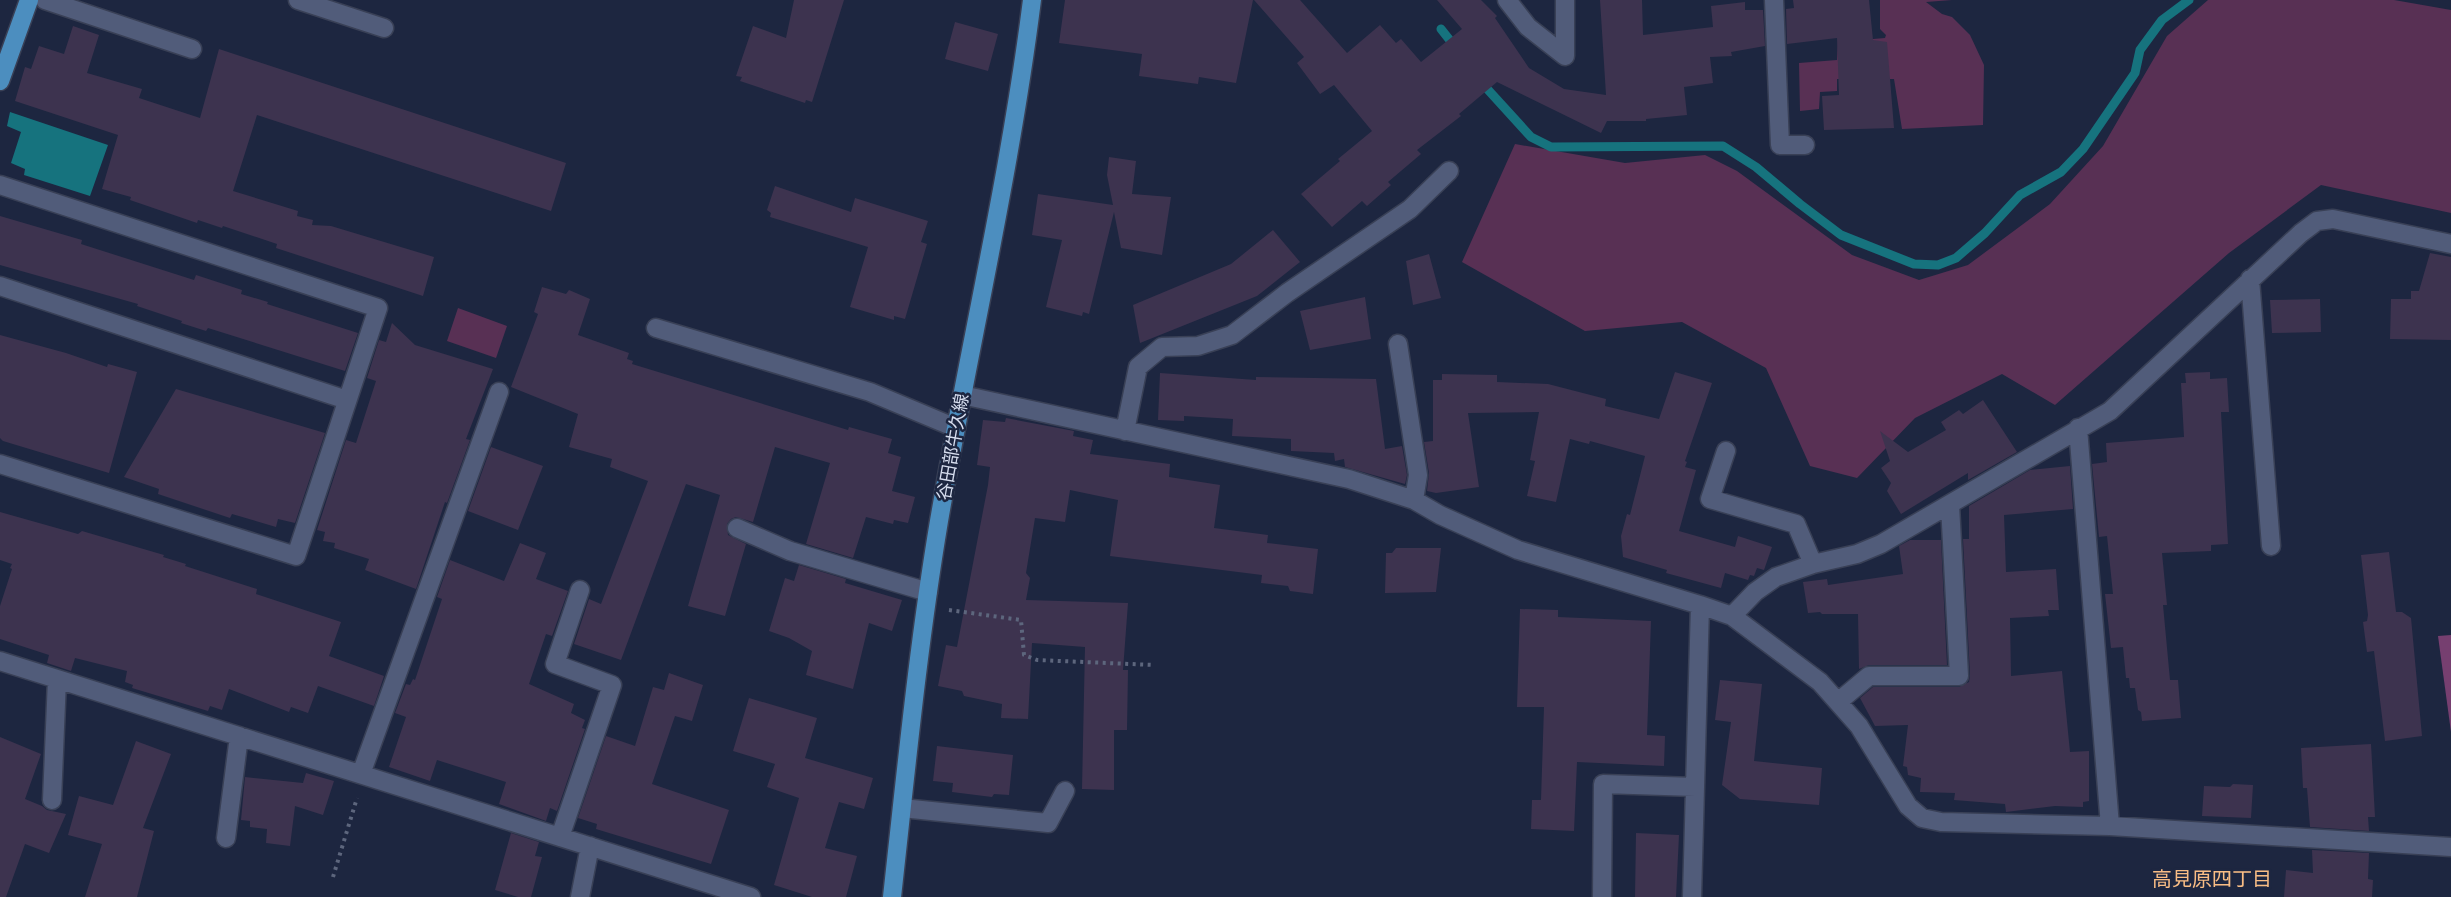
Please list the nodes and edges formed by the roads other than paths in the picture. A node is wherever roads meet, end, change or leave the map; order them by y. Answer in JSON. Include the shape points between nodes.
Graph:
{"nodes":[{"id":1,"x":29,"y":0,"type":"edge"},
{"id":2,"x":45,"y":0,"type":"edge"},
{"id":3,"x":298,"y":0,"type":"edge"},
{"id":4,"x":1032,"y":0,"type":"edge"},
{"id":5,"x":1507,"y":0,"type":"edge"},
{"id":6,"x":1564,"y":0,"type":"edge"},
{"id":7,"x":1774,"y":0,"type":"edge"},
{"id":8,"x":384,"y":28,"type":"dead end"},
{"id":9,"x":192,"y":49,"type":"dead end"},
{"id":10,"x":0,"y":81,"type":"edge"},
{"id":11,"x":1805,"y":145,"type":"dead end"},
{"id":12,"x":1449,"y":171,"type":"dead end"},
{"id":13,"x":0,"y":185,"type":"edge"},
{"id":14,"x":2451,"y":244,"type":"edge"},
{"id":15,"x":2250,"y":279,"type":"junction"},
{"id":16,"x":0,"y":286,"type":"edge"},
{"id":17,"x":656,"y":328,"type":"dead end"},
{"id":18,"x":1398,"y":344,"type":"dead end"},
{"id":19,"x":499,"y":392,"type":"dead end"},
{"id":20,"x":962,"y":395,"type":"junction"},
{"id":21,"x":347,"y":400,"type":"junction"},
{"id":22,"x":956,"y":428,"type":"junction"},
{"id":23,"x":2078,"y":428,"type":"junction"},
{"id":24,"x":1125,"y":431,"type":"junction"},
{"id":25,"x":1726,"y":451,"type":"dead end"},
{"id":26,"x":0,"y":464,"type":"edge"},
{"id":27,"x":1414,"y":500,"type":"junction"},
{"id":28,"x":1950,"y":505,"type":"junction"},
{"id":29,"x":737,"y":528,"type":"dead end"},
{"id":30,"x":2271,"y":546,"type":"dead end"},
{"id":31,"x":1813,"y":564,"type":"junction"},
{"id":32,"x":580,"y":591,"type":"dead end"},
{"id":33,"x":927,"y":599,"type":"junction"},
{"id":34,"x":1700,"y":604,"type":"junction"},
{"id":35,"x":1732,"y":616,"type":"junction"},
{"id":36,"x":0,"y":661,"type":"edge"},
{"id":37,"x":57,"y":679,"type":"junction"},
{"id":38,"x":1838,"y":702,"type":"junction"},
{"id":39,"x":239,"y":736,"type":"junction"},
{"id":40,"x":362,"y":775,"type":"junction"},
{"id":41,"x":1695,"y":787,"type":"junction"},
{"id":42,"x":1065,"y":791,"type":"dead end"},
{"id":43,"x":52,"y":800,"type":"dead end"},
{"id":44,"x":902,"y":808,"type":"junction"},
{"id":45,"x":2110,"y":826,"type":"junction"},
{"id":46,"x":560,"y":837,"type":"junction"},
{"id":47,"x":226,"y":838,"type":"dead end"},
{"id":48,"x":591,"y":846,"type":"junction"},
{"id":49,"x":2451,"y":847,"type":"edge"},
{"id":50,"x":730,"y":894,"type":"edge"},
{"id":51,"x":580,"y":897,"type":"edge"},
{"id":52,"x":751,"y":897,"type":"edge"},
{"id":53,"x":892,"y":897,"type":"edge"},
{"id":54,"x":1602,"y":897,"type":"edge"},
{"id":55,"x":1692,"y":897,"type":"edge"}],
"edges":[{"from":1,"to":10,"type":"main road"},
{"from":2,"to":9,"type":"street"},
{"from":3,"to":8,"type":"street"},
{"from":4,"to":20,"type":"main road","name":"谷田部牛久線","via":[[1023,73]]},
{"from":5,"to":6,"type":"street","via":[[1528,27],[1565,56]]},
{"from":7,"to":11,"type":"street","via":[[1780,145]]},
{"from":12,"to":24,"type":"street","via":[[1410,209],[1233,335],[1198,346],[1162,347],[1138,367]]},
{"from":13,"to":21,"type":"street","via":[[378,308]]},
{"from":14,"to":15,"type":"street","via":[[2333,219],[2317,222]]},
{"from":15,"to":23,"type":"street","via":[[2110,411]]},
{"from":15,"to":30,"type":"street"},
{"from":16,"to":21,"type":"street"},
{"from":17,"to":22,"type":"street","via":[[870,392]]},
{"from":18,"to":27,"type":"street","via":[[1418,475]]},
{"from":19,"to":40,"type":"street"},
{"from":20,"to":22,"type":"main road","name":"谷田部牛久線"},
{"from":20,"to":24,"type":"street"},
{"from":21,"to":26,"type":"street","via":[[296,556]]},
{"from":22,"to":33,"type":"main road","name":"谷田部牛久線"},
{"from":23,"to":28,"type":"street"},
{"from":23,"to":45,"type":"street"},
{"from":24,"to":27,"type":"street","via":[[1349,479]]},
{"from":25,"to":31,"type":"street","via":[[1710,499],[1796,524]]},
{"from":27,"to":34,"type":"street","via":[[1518,550]]},
{"from":28,"to":31,"type":"street","via":[[1865,551]]},
{"from":28,"to":38,"type":"street","via":[[1959,676],[1869,676]]},
{"from":29,"to":33,"type":"street"},
{"from":31,"to":35,"type":"street","via":[[1776,577]]},
{"from":32,"to":46,"type":"street","via":[[555,664],[612,685]]},
{"from":33,"to":44,"type":"main road","name":"谷田部牛久線"},
{"from":34,"to":35,"type":"street"},
{"from":34,"to":41,"type":"street"},
{"from":35,"to":38,"type":"street","via":[[1820,682]]},
{"from":36,"to":37,"type":"street"},
{"from":37,"to":39,"type":"street"},
{"from":37,"to":43,"type":"street"},
{"from":38,"to":45,"type":"street","via":[[1858,726],[1908,806],[1922,818],[1941,822]]},
{"from":39,"to":40,"type":"street"},
{"from":39,"to":47,"type":"street"},
{"from":40,"to":46,"type":"street"},
{"from":41,"to":54,"type":"street","via":[[1603,784]]},
{"from":41,"to":55,"type":"street"},
{"from":42,"to":44,"type":"street","via":[[1048,822]]},
{"from":44,"to":53,"type":"main road","name":"谷田部牛久線"},
{"from":45,"to":49,"type":"street"},
{"from":46,"to":48,"type":"street"},
{"from":48,"to":50,"type":"street"},
{"from":48,"to":51,"type":"street"},
{"from":50,"to":52,"type":"street"}]}
